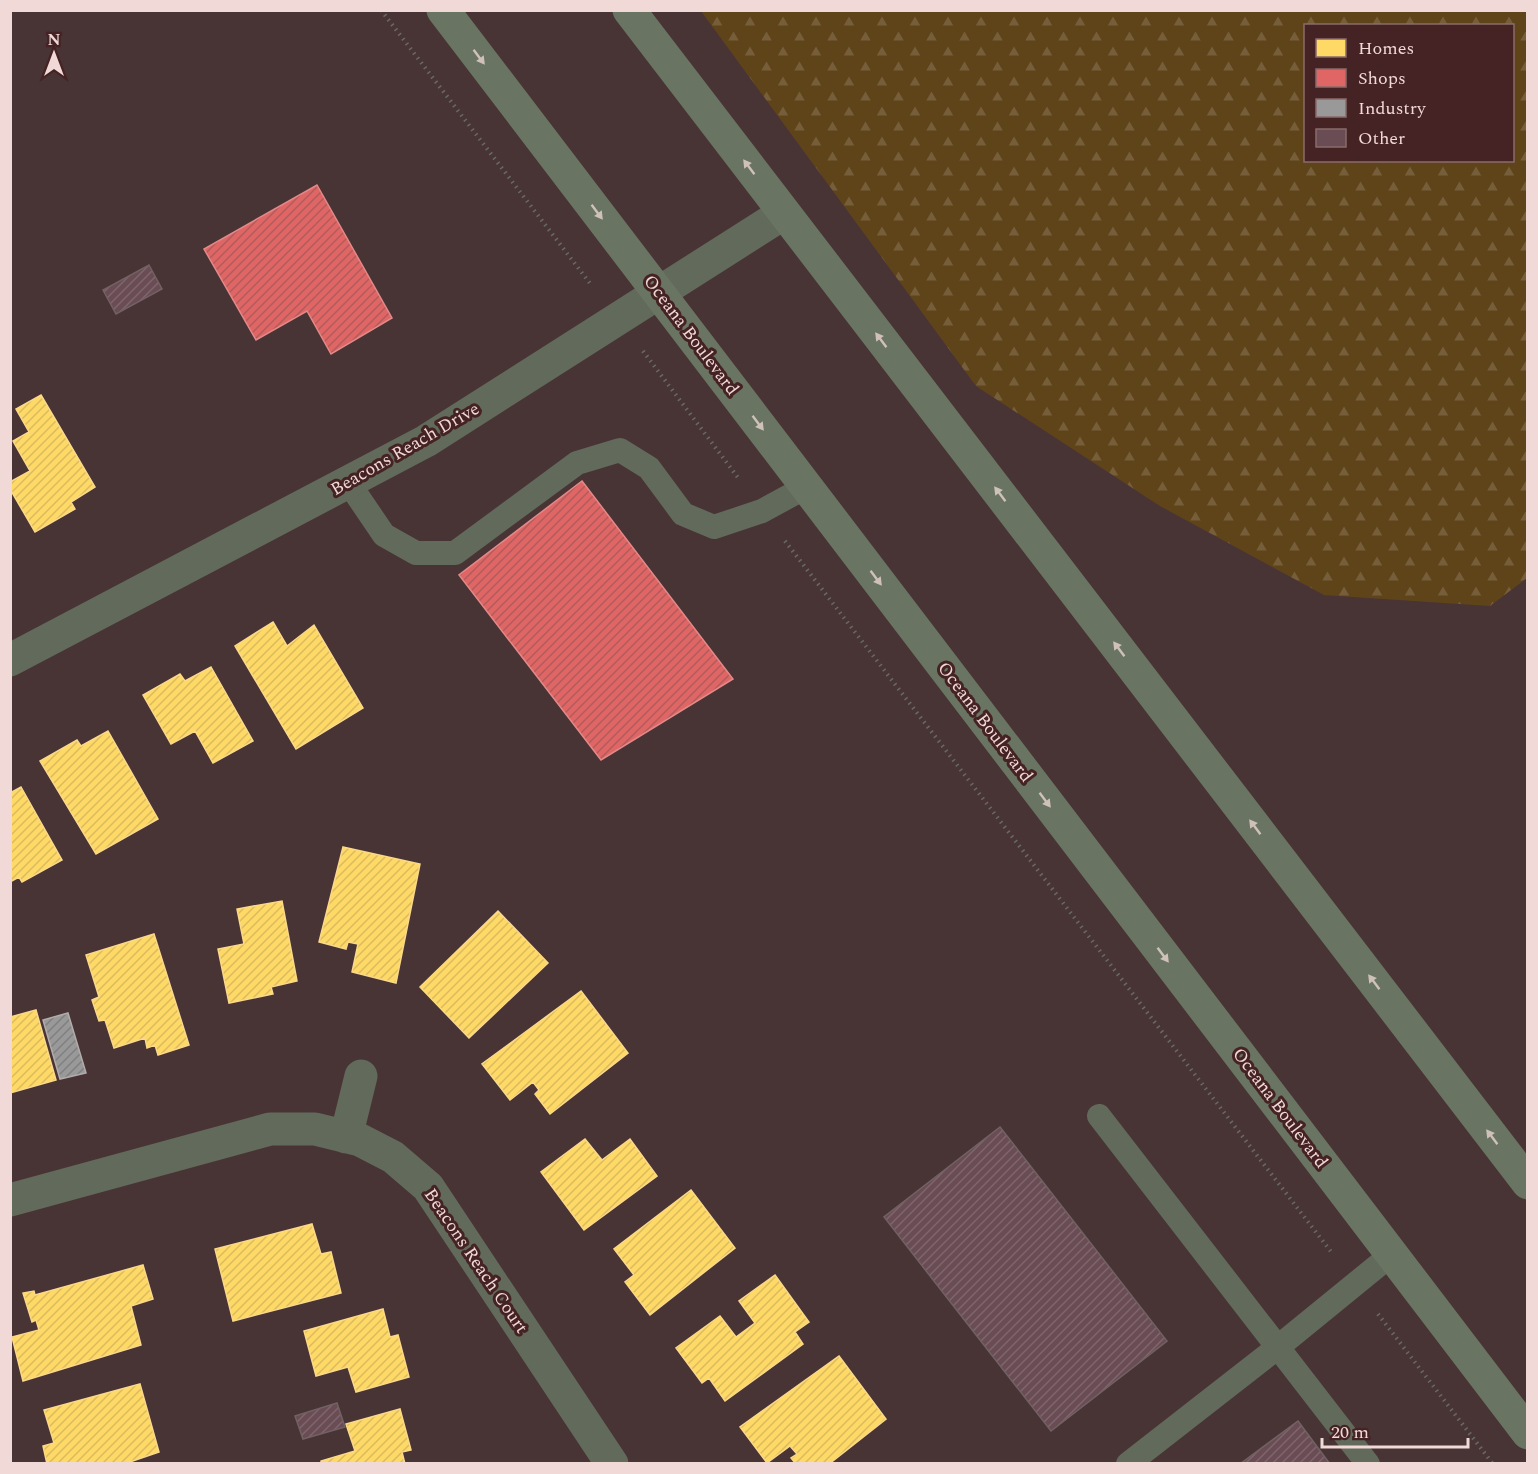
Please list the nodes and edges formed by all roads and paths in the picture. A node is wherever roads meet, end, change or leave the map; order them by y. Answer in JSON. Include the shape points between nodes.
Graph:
{"nodes":[{"id":1,"x":381,"y":10,"type":"edge"},
{"id":2,"x":443,"y":10,"type":"edge"},
{"id":3,"x":629,"y":10,"type":"edge"},
{"id":4,"x":784,"y":213,"type":"junction"},
{"id":5,"x":659,"y":293,"type":"junction"},
{"id":6,"x":617,"y":319,"type":"junction"},
{"id":7,"x":348,"y":483,"type":"junction"},
{"id":8,"x":806,"y":486,"type":"junction"},
{"id":9,"x":762,"y":512,"type":"junction"},
{"id":10,"x":10,"y":660,"type":"edge"},
{"id":11,"x":361,"y":1076,"type":"dead end"},
{"id":12,"x":1099,"y":1116,"type":"dead end"},
{"id":13,"x":346,"y":1137,"type":"junction"},
{"id":14,"x":1527,"y":1184,"type":"edge"},
{"id":15,"x":10,"y":1200,"type":"edge"},
{"id":16,"x":1392,"y":1254,"type":"junction"},
{"id":17,"x":1355,"y":1283,"type":"junction"},
{"id":18,"x":1278,"y":1347,"type":"junction"},
{"id":19,"x":1527,"y":1433,"type":"edge"},
{"id":20,"x":612,"y":1464,"type":"edge"},
{"id":21,"x":1128,"y":1464,"type":"edge"},
{"id":22,"x":1368,"y":1464,"type":"edge"},
{"id":23,"x":1493,"y":1464,"type":"edge"}],
"edges":[{"from":1,"to":6,"type":"path"},
{"from":2,"to":5,"type":"main road","name":"Oceana Boulevard","one_way":true},
{"from":4,"to":3,"type":"main road","one_way":true},
{"from":4,"to":5,"type":"street","name":"Beacons Reach Drive"},
{"from":14,"to":4,"type":"main road","one_way":true},
{"from":5,"to":6,"type":"street","name":"Beacons Reach Drive"},
{"from":5,"to":8,"type":"main road","name":"Oceana Boulevard","one_way":true},
{"from":6,"to":7,"type":"street","name":"Beacons Reach Drive","via":[[426,441]]},
{"from":6,"to":9,"type":"path"},
{"from":7,"to":9,"type":"lane","via":[[384,535],[416,553],[455,553],[577,463],[620,450],[649,468],[683,514],[714,527]]},
{"from":7,"to":10,"type":"street","name":"Beacons Reach Drive"},
{"from":8,"to":9,"type":"lane"},
{"from":8,"to":16,"type":"main road","name":"Oceana Boulevard","one_way":true},
{"from":9,"to":17,"type":"path"},
{"from":11,"to":13,"type":"street"},
{"from":12,"to":18,"type":"lane"},
{"from":13,"to":15,"type":"street","name":"Beacons Reach Court","via":[[315,1129],[270,1129]]},
{"from":13,"to":20,"type":"street","name":"Beacons Reach Court","via":[[393,1157],[428,1187]]},
{"from":16,"to":17,"type":"lane"},
{"from":16,"to":19,"type":"main road","name":"Oceana Boulevard"},
{"from":17,"to":18,"type":"lane"},
{"from":17,"to":23,"type":"path"},
{"from":18,"to":21,"type":"lane"},
{"from":18,"to":22,"type":"lane"}]}
